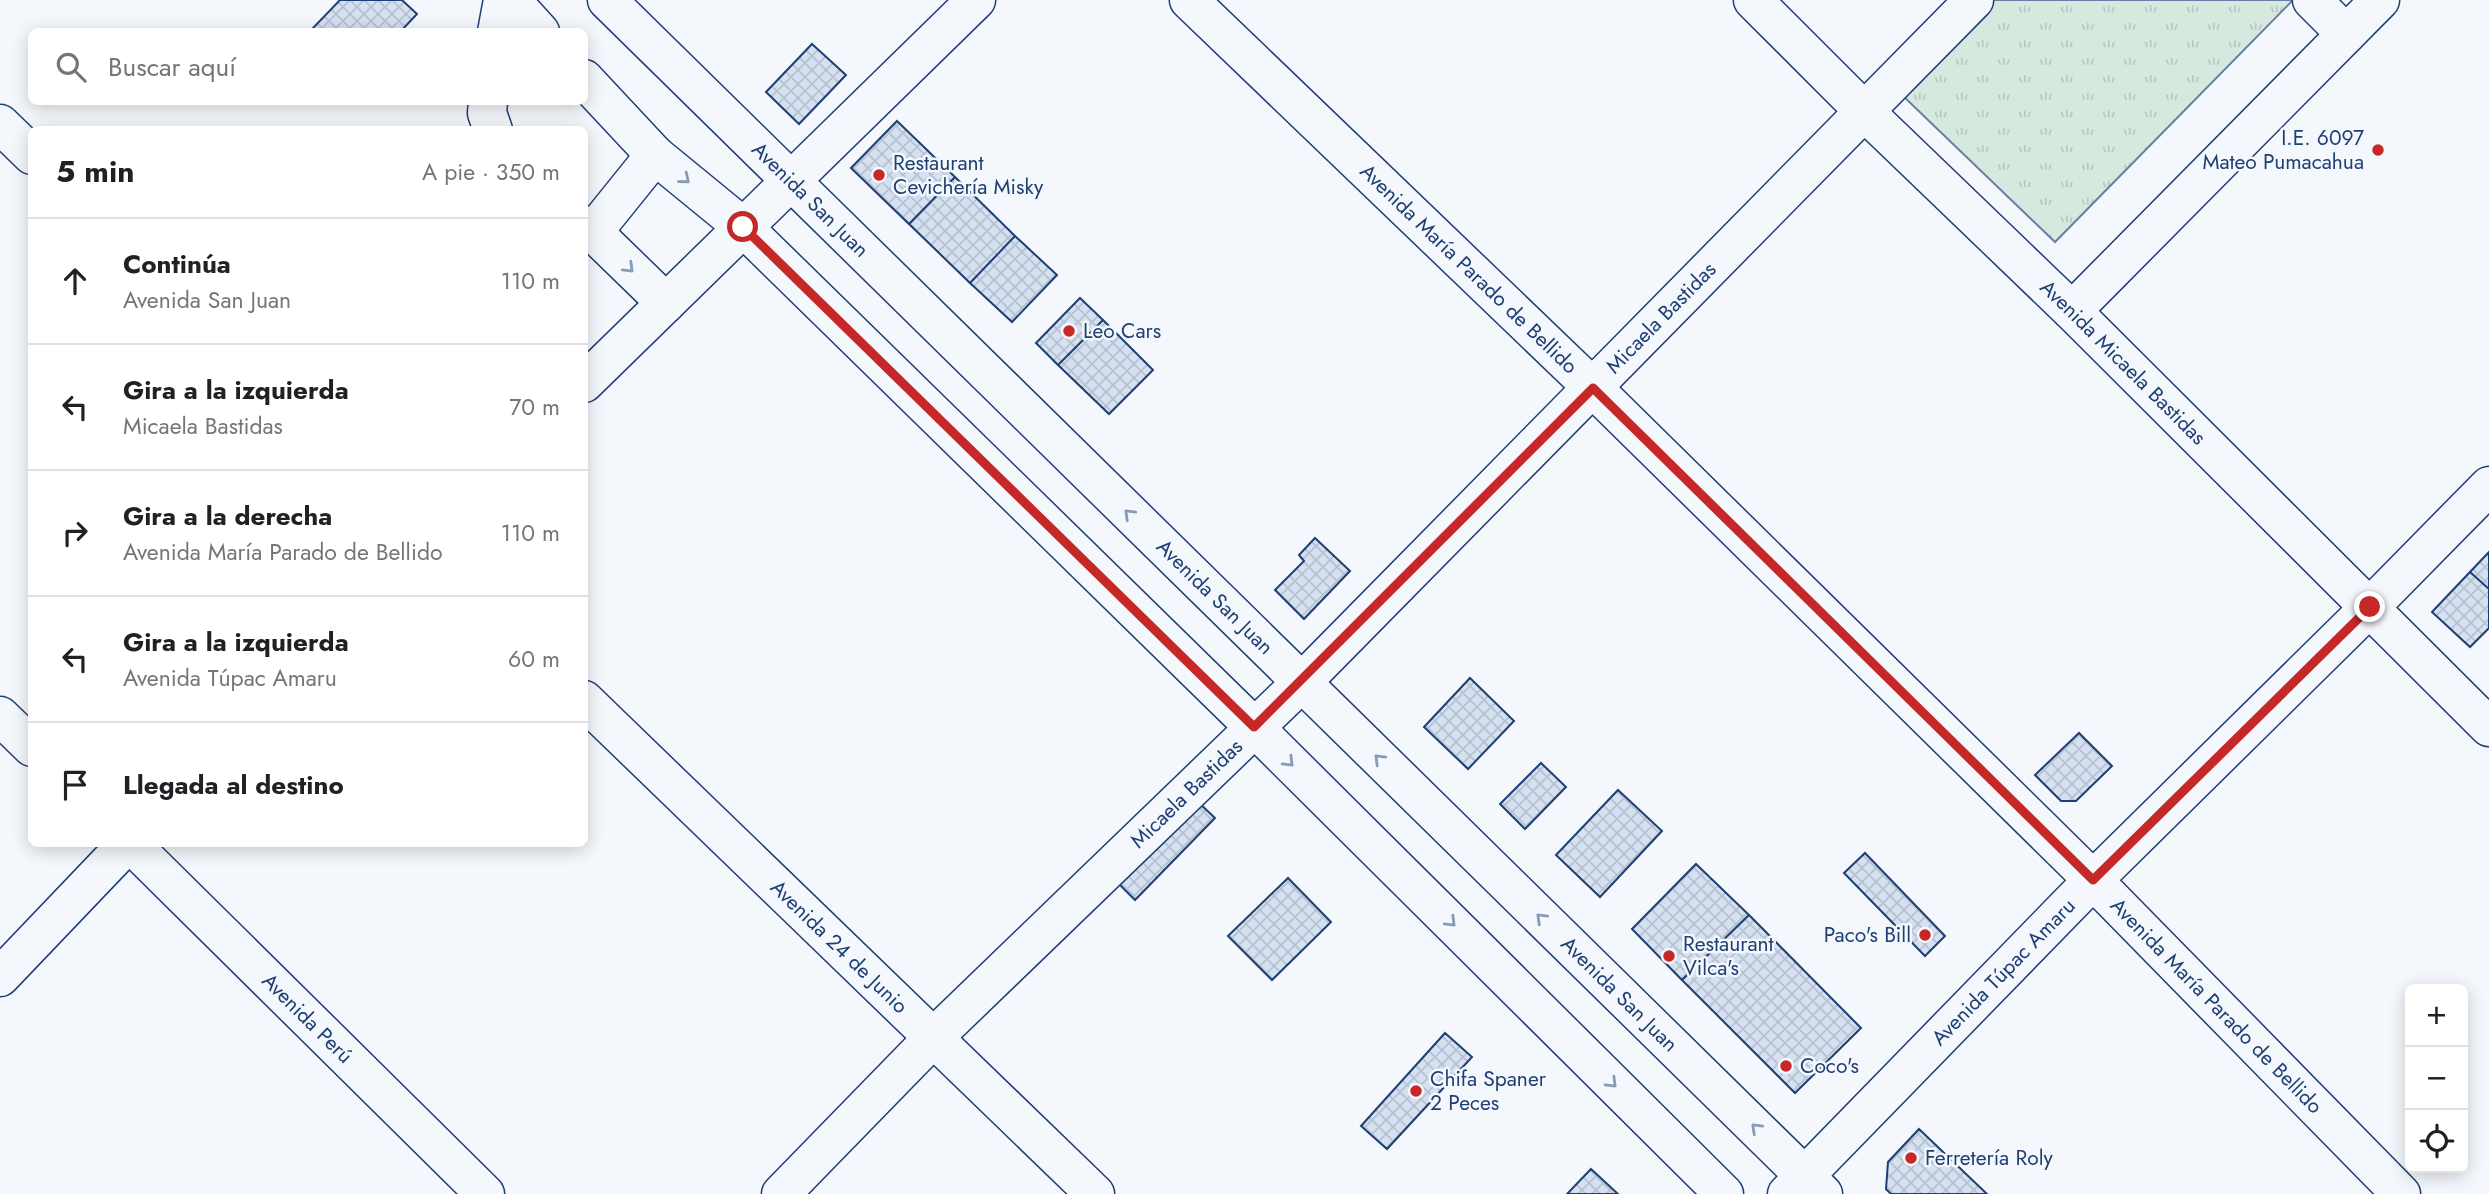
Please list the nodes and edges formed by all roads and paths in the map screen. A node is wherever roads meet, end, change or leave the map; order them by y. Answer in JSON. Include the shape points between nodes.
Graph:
{"nodes":[{"id":1,"x":503,"y":0,"type":"edge"},
{"id":2,"x":511,"y":0,"type":"edge"},
{"id":3,"x":607,"y":0,"type":"edge"},
{"id":4,"x":976,"y":0,"type":"edge"},
{"id":5,"x":1189,"y":0,"type":"edge"},
{"id":6,"x":1753,"y":0,"type":"edge"},
{"id":7,"x":1974,"y":0,"type":"edge"},
{"id":8,"x":2312,"y":0,"type":"edge"},
{"id":9,"x":2380,"y":0,"type":"edge"},
{"id":10,"x":498,"y":28,"type":"edge"},
{"id":11,"x":536,"y":28,"type":"edge"},
{"id":12,"x":2346,"y":34,"type":"junction"},
{"id":13,"x":588,"y":83,"type":"edge"},
{"id":14,"x":488,"y":105,"type":"edge"},
{"id":15,"x":1864,"y":111,"type":"junction"},
{"id":16,"x":0,"y":124,"type":"edge"},
{"id":17,"x":492,"y":126,"type":"edge"},
{"id":18,"x":28,"y":151,"type":"edge"},
{"id":19,"x":655,"y":155,"type":"junction"},
{"id":20,"x":791,"y":183,"type":"junction"},
{"id":21,"x":743,"y":227,"type":"junction"},
{"id":22,"x":589,"y":228,"type":"edge"},
{"id":23,"x":666,"y":303,"type":"junction"},
{"id":24,"x":2072,"y":311,"type":"junction"},
{"id":25,"x":588,"y":379,"type":"edge"},
{"id":26,"x":1593,"y":388,"type":"junction"},
{"id":27,"x":2489,"y":486,"type":"edge"},
{"id":28,"x":2370,"y":607,"type":"junction"},
{"id":29,"x":1301,"y":682,"type":"junction"},
{"id":30,"x":588,"y":704,"type":"edge"},
{"id":31,"x":0,"y":716,"type":"edge"},
{"id":32,"x":1254,"y":727,"type":"junction"},
{"id":33,"x":2489,"y":727,"type":"edge"},
{"id":34,"x":28,"y":743,"type":"edge"},
{"id":35,"x":126,"y":847,"type":"edge"},
{"id":36,"x":132,"y":847,"type":"edge"},
{"id":37,"x":2093,"y":880,"type":"junction"},
{"id":38,"x":0,"y":977,"type":"edge"},
{"id":39,"x":934,"y":1037,"type":"junction"},
{"id":40,"x":1805,"y":1188,"type":"edge"},
{"id":41,"x":485,"y":1194,"type":"edge"},
{"id":42,"x":780,"y":1194,"type":"edge"},
{"id":43,"x":1094,"y":1194,"type":"edge"},
{"id":44,"x":1724,"y":1194,"type":"edge"},
{"id":45,"x":2402,"y":1194,"type":"edge"}],
"edges":[{"from":1,"to":10,"type":"street"},
{"from":2,"to":11,"type":"street"},
{"from":3,"to":20,"type":"street","name":"Avenida San Juan"},
{"from":4,"to":20,"type":"street"},
{"from":5,"to":26,"type":"street","name":"Avenida María Parado de Bellido"},
{"from":6,"to":15,"type":"street","name":"Avenida Micaela Bastidas"},
{"from":7,"to":15,"type":"street","name":"Micaela Bastidas"},
{"from":8,"to":12,"type":"street"},
{"from":9,"to":12,"type":"street"},
{"from":12,"to":24,"type":"street"},
{"from":13,"to":19,"type":"street"},
{"from":14,"to":17,"type":"street"},
{"from":15,"to":24,"type":"street","name":"Avenida Micaela Bastidas"},
{"from":15,"to":26,"type":"street","name":"Micaela Bastidas"},
{"from":16,"to":18,"type":"street"},
{"from":19,"to":21,"type":"street","one_way":true},
{"from":19,"to":22,"type":"street"},
{"from":20,"to":21,"type":"street"},
{"from":29,"to":20,"type":"street","name":"Avenida San Juan","one_way":true},
{"from":21,"to":23,"type":"street"},
{"from":21,"to":32,"type":"street"},
{"from":22,"to":23,"type":"street","one_way":true},
{"from":23,"to":25,"type":"street"},
{"from":24,"to":28,"type":"street","name":"Avenida Micaela Bastidas"},
{"from":26,"to":29,"type":"street","name":"Micaela Bastidas"},
{"from":26,"to":37,"type":"street","name":"Avenida María Parado de Bellido"},
{"from":27,"to":28,"type":"street","name":"Avenida Túpac Amaru"},
{"from":28,"to":33,"type":"street","name":"Avenida Micaela Bastidas"},
{"from":28,"to":37,"type":"street","name":"Avenida Túpac Amaru"},
{"from":29,"to":32,"type":"street","name":"Micaela Bastidas"},
{"from":40,"to":29,"type":"street","name":"Avenida San Juan","one_way":true},
{"from":30,"to":39,"type":"street","name":"Avenida 24 de Junio"},
{"from":31,"to":34,"type":"street"},
{"from":32,"to":39,"type":"street","name":"Micaela Bastidas"},
{"from":32,"to":44,"type":"street","one_way":true},
{"from":35,"to":38,"type":"street"},
{"from":36,"to":41,"type":"street","name":"Avenida Perú"},
{"from":37,"to":40,"type":"street","name":"Avenida Túpac Amaru"},
{"from":37,"to":45,"type":"street","name":"Avenida María Parado de Bellido"},
{"from":39,"to":42,"type":"street","name":"Micaela Bastidas"},
{"from":39,"to":43,"type":"street","name":"Avenida 24 de Junio"}]}
